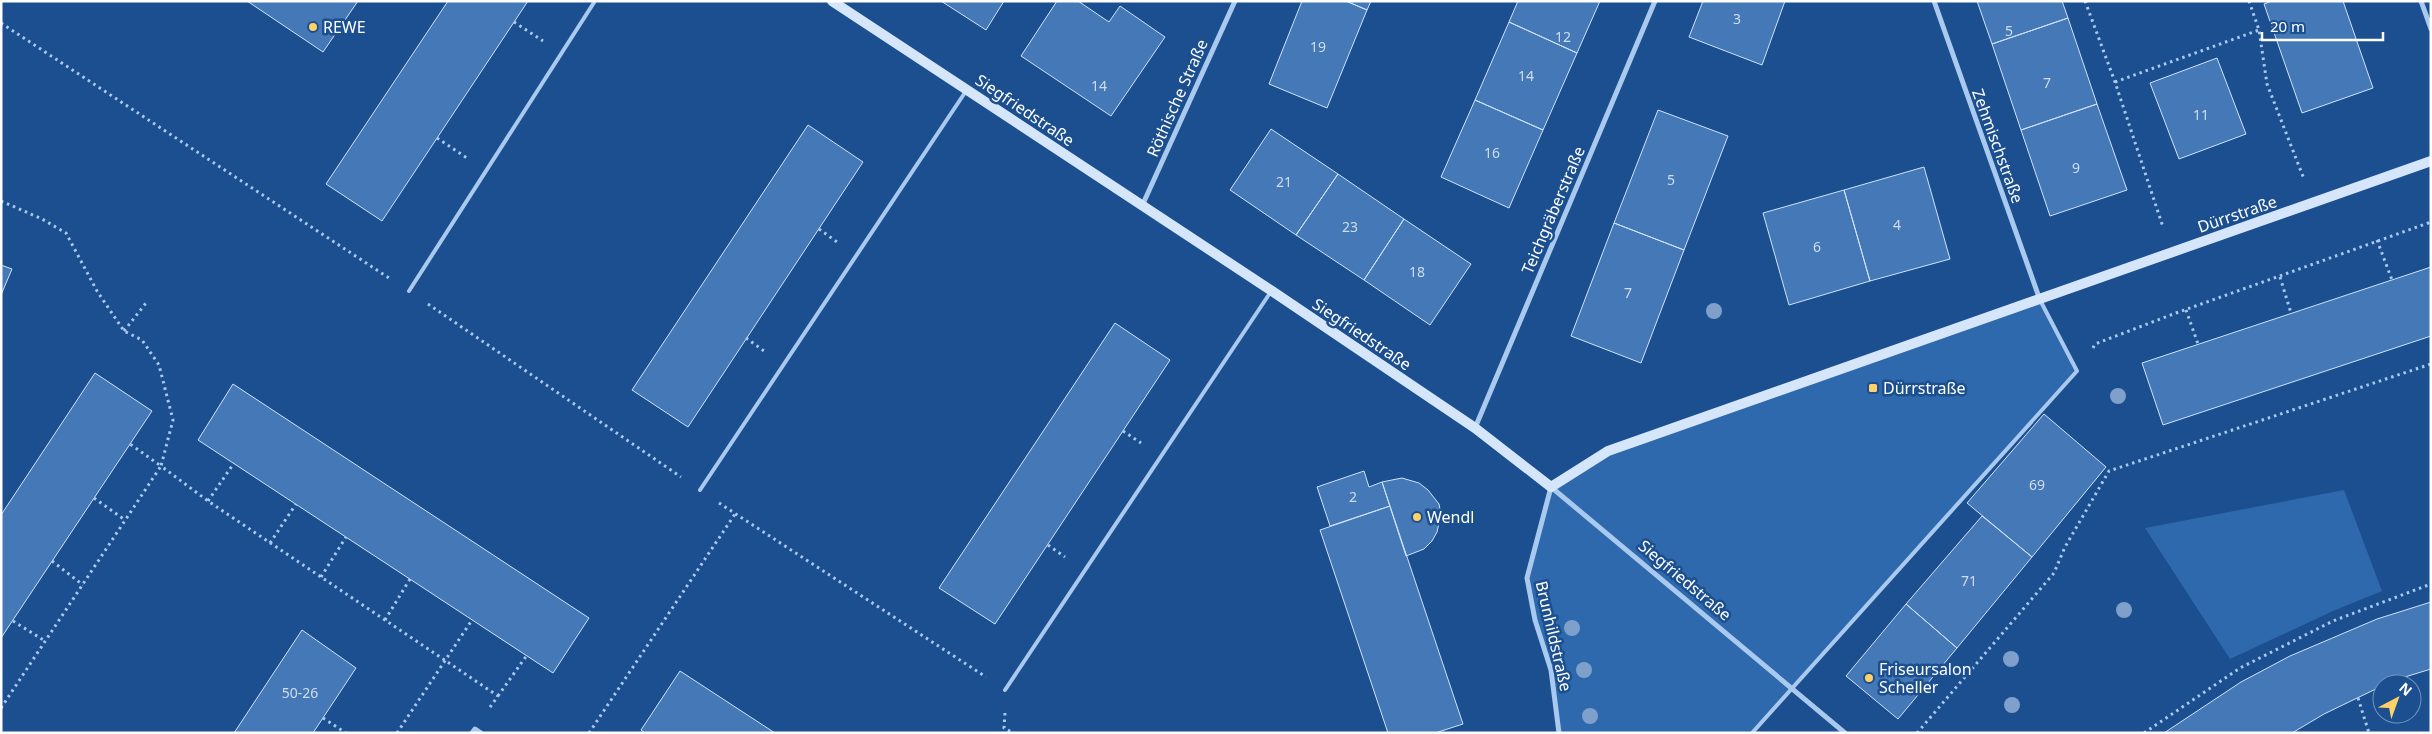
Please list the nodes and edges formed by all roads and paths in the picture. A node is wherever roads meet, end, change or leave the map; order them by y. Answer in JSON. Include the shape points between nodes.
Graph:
{"nodes":[{"id":1,"x":595,"y":1,"type":"edge"},
{"id":2,"x":1235,"y":1,"type":"edge"},
{"id":3,"x":1655,"y":1,"type":"edge"},
{"id":4,"x":1934,"y":1,"type":"edge"},
{"id":5,"x":2085,"y":1,"type":"edge"},
{"id":6,"x":2249,"y":1,"type":"edge"},
{"id":7,"x":2421,"y":1,"type":"edge"},
{"id":8,"x":837,"y":3,"type":"edge"},
{"id":9,"x":514,"y":22,"type":"dead end"},
{"id":10,"x":1,"y":23,"type":"edge"},
{"id":11,"x":2431,"y":29,"type":"edge"},
{"id":12,"x":2259,"y":30,"type":"junction"},
{"id":13,"x":562,"y":53,"type":"junction"},
{"id":14,"x":2115,"y":82,"type":"junction"},
{"id":15,"x":968,"y":89,"type":"junction"},
{"id":16,"x":437,"y":138,"type":"dead end"},
{"id":17,"x":2431,"y":161,"type":"edge"},
{"id":18,"x":487,"y":170,"type":"junction"},
{"id":19,"x":1,"y":201,"type":"edge"},
{"id":20,"x":2314,"y":203,"type":"junction"},
{"id":21,"x":1142,"y":206,"type":"junction"},
{"id":22,"x":2431,"y":222,"type":"edge"},
{"id":23,"x":2376,"y":240,"type":"junction"},
{"id":24,"x":2172,"y":252,"type":"junction"},
{"id":25,"x":2280,"y":277,"type":"junction"},
{"id":26,"x":2392,"y":280,"type":"dead end"},
{"id":27,"x":409,"y":291,"type":"junction"},
{"id":28,"x":1272,"y":291,"type":"junction"},
{"id":29,"x":2040,"y":300,"type":"junction"},
{"id":30,"x":146,"y":303,"type":"dead end"},
{"id":31,"x":2186,"y":310,"type":"junction"},
{"id":32,"x":2291,"y":313,"type":"dead end"},
{"id":33,"x":124,"y":331,"type":"junction"},
{"id":34,"x":2198,"y":344,"type":"dead end"},
{"id":35,"x":2431,"y":364,"type":"edge"},
{"id":36,"x":2077,"y":371,"type":"junction"},
{"id":37,"x":1475,"y":428,"type":"junction"},
{"id":38,"x":130,"y":444,"type":"dead end"},
{"id":39,"x":234,"y":464,"type":"dead end"},
{"id":40,"x":161,"y":466,"type":"junction"},
{"id":41,"x":1551,"y":487,"type":"junction"},
{"id":42,"x":700,"y":490,"type":"junction"},
{"id":43,"x":94,"y":498,"type":"dead end"},
{"id":44,"x":208,"y":501,"type":"junction"},
{"id":45,"x":296,"y":504,"type":"dead end"},
{"id":46,"x":735,"y":514,"type":"junction"},
{"id":47,"x":126,"y":520,"type":"junction"},
{"id":48,"x":346,"y":537,"type":"dead end"},
{"id":49,"x":270,"y":543,"type":"junction"},
{"id":50,"x":52,"y":561,"type":"dead end"},
{"id":51,"x":321,"y":577,"type":"junction"},
{"id":52,"x":410,"y":579,"type":"dead end"},
{"id":53,"x":2431,"y":584,"type":"edge"},
{"id":54,"x":82,"y":585,"type":"junction"},
{"id":55,"x":385,"y":620,"type":"junction"},
{"id":56,"x":472,"y":620,"type":"dead end"},
{"id":57,"x":13,"y":621,"type":"dead end"},
{"id":58,"x":45,"y":641,"type":"junction"},
{"id":59,"x":527,"y":656,"type":"dead end"},
{"id":60,"x":444,"y":660,"type":"junction"},
{"id":61,"x":1791,"y":687,"type":"junction"},
{"id":62,"x":1005,"y":690,"type":"junction"},
{"id":63,"x":498,"y":696,"type":"junction"},
{"id":64,"x":2358,"y":698,"type":"dead end"},
{"id":65,"x":2,"y":705,"type":"edge"},
{"id":66,"x":323,"y":718,"type":"dead end"},
{"id":67,"x":474,"y":731,"type":"edge"},
{"id":68,"x":346,"y":733,"type":"edge"},
{"id":69,"x":397,"y":733,"type":"edge"},
{"id":70,"x":481,"y":733,"type":"edge"},
{"id":71,"x":589,"y":733,"type":"edge"},
{"id":72,"x":1012,"y":733,"type":"edge"},
{"id":73,"x":1559,"y":733,"type":"edge"},
{"id":74,"x":1752,"y":733,"type":"edge"},
{"id":75,"x":1845,"y":733,"type":"edge"},
{"id":76,"x":1917,"y":733,"type":"edge"},
{"id":77,"x":2144,"y":733,"type":"edge"},
{"id":78,"x":2368,"y":733,"type":"edge"}],
"edges":[{"from":1,"to":13,"type":"lane"},
{"from":2,"to":21,"type":"street","name":"Röthische Straße"},
{"from":3,"to":37,"type":"street","name":"Teichgräberstraße"},
{"from":4,"to":29,"type":"street","name":"Zehmischstraße"},
{"from":5,"to":14,"type":"path"},
{"from":6,"to":12,"type":"path"},
{"from":7,"to":11,"type":"street"},
{"from":8,"to":15,"type":"main road","name":"Siegfriedstraße"},
{"from":9,"to":13,"type":"path"},
{"from":10,"to":27,"type":"path"},
{"from":12,"to":14,"type":"path"},
{"from":12,"to":20,"type":"path","via":[[2267,84]]},
{"from":13,"to":18,"type":"lane"},
{"from":14,"to":24,"type":"path"},
{"from":15,"to":21,"type":"main road","name":"Siegfriedstraße"},
{"from":15,"to":42,"type":"lane"},
{"from":16,"to":18,"type":"path"},
{"from":17,"to":20,"type":"main road","name":"Dürrstraße"},
{"from":18,"to":27,"type":"lane"},
{"from":19,"to":33,"type":"path","via":[[66,233],[97,291]]},
{"from":20,"to":24,"type":"main road","name":"Dürrstraße"},
{"from":21,"to":28,"type":"main road","name":"Siegfriedstraße"},
{"from":22,"to":23,"type":"path"},
{"from":23,"to":25,"type":"path"},
{"from":23,"to":26,"type":"path"},
{"from":24,"to":29,"type":"main road","name":"Dürrstraße"},
{"from":25,"to":31,"type":"path"},
{"from":25,"to":32,"type":"path"},
{"from":27,"to":42,"type":"path"},
{"from":28,"to":37,"type":"main road","name":"Siegfriedstraße"},
{"from":28,"to":62,"type":"lane"},
{"from":29,"to":36,"type":"lane"},
{"from":29,"to":41,"type":"main road","name":"Dürrstraße","via":[[1608,450]]},
{"from":30,"to":33,"type":"path"},
{"from":31,"to":34,"type":"path"},
{"from":31,"to":36,"type":"path","via":[[2095,344]]},
{"from":33,"to":40,"type":"path","via":[[142,340],[159,365],[174,420]]},
{"from":35,"to":76,"type":"path","via":[[2109,471],[2065,547],[2054,573]]},
{"from":36,"to":61,"type":"lane"},
{"from":37,"to":41,"type":"main road","name":"Siegfriedstraße"},
{"from":38,"to":40,"type":"path"},
{"from":39,"to":44,"type":"path"},
{"from":40,"to":44,"type":"path"},
{"from":40,"to":47,"type":"path"},
{"from":41,"to":61,"type":"street","name":"Siegfriedstraße"},
{"from":41,"to":73,"type":"street","name":"Brunhildstraße","via":[[1527,578],[1535,620],[1551,670]]},
{"from":42,"to":46,"type":"path"},
{"from":43,"to":47,"type":"path"},
{"from":44,"to":49,"type":"path"},
{"from":45,"to":49,"type":"path"},
{"from":46,"to":62,"type":"path"},
{"from":46,"to":71,"type":"path"},
{"from":47,"to":54,"type":"path"},
{"from":48,"to":51,"type":"path"},
{"from":49,"to":51,"type":"path"},
{"from":50,"to":54,"type":"path"},
{"from":51,"to":55,"type":"path"},
{"from":52,"to":55,"type":"path"},
{"from":53,"to":77,"type":"path","via":[[2333,621],[2240,668]]},
{"from":54,"to":58,"type":"path"},
{"from":55,"to":60,"type":"path"},
{"from":56,"to":60,"type":"path"},
{"from":57,"to":58,"type":"path"},
{"from":58,"to":65,"type":"path"},
{"from":59,"to":63,"type":"path"},
{"from":60,"to":63,"type":"path"},
{"from":60,"to":69,"type":"path"},
{"from":61,"to":74,"type":"lane"},
{"from":61,"to":75,"type":"street","name":"Siegfriedstraße"},
{"from":62,"to":72,"type":"path","via":[[1004,728]]},
{"from":63,"to":67,"type":"path"},
{"from":64,"to":78,"type":"path"},
{"from":66,"to":68,"type":"path"},
{"from":67,"to":70,"type":"street"}]}
